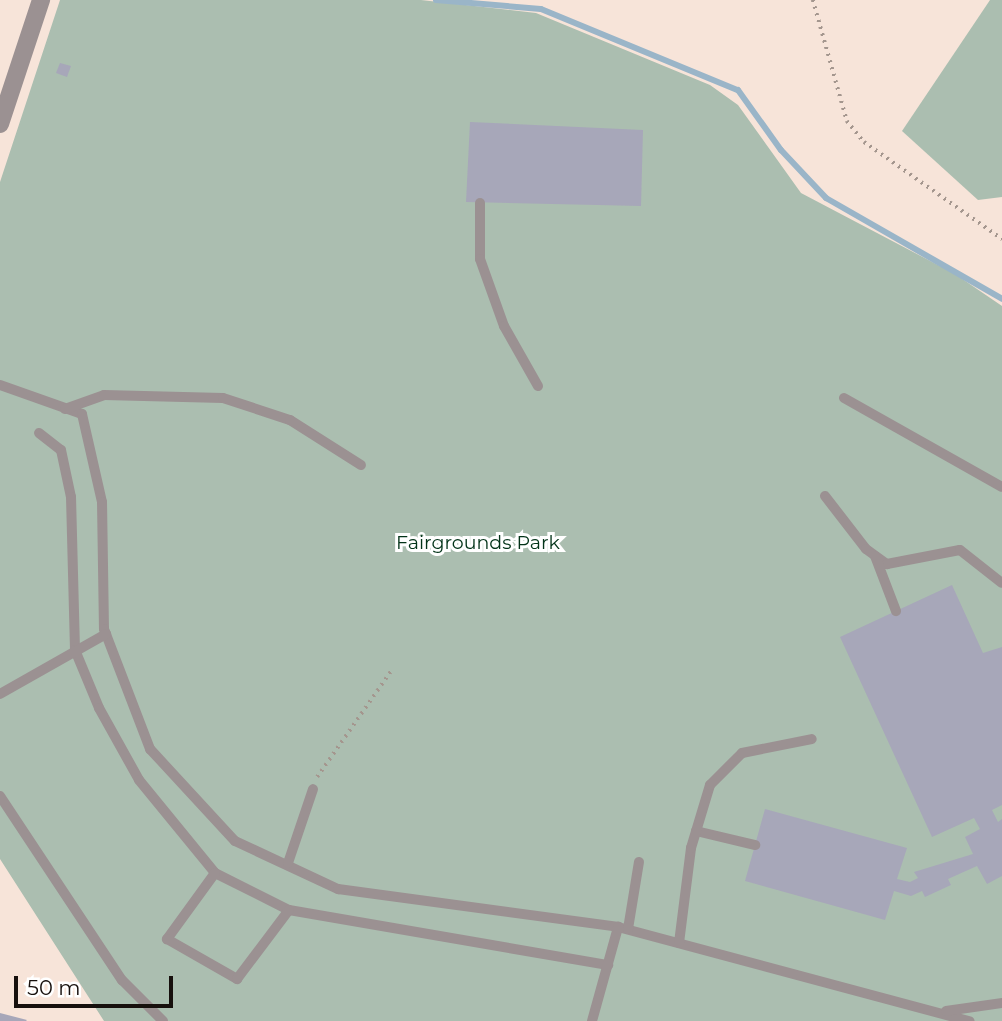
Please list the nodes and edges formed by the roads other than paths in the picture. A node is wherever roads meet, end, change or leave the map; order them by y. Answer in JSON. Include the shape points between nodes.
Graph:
{"nodes":[{"id":1,"x":41,"y":0,"type":"edge"},
{"id":2,"x":0,"y":124,"type":"edge"},
{"id":3,"x":480,"y":203,"type":"dead end"},
{"id":4,"x":0,"y":385,"type":"edge"},
{"id":5,"x":538,"y":386,"type":"dead end"},
{"id":6,"x":844,"y":398,"type":"dead end"},
{"id":7,"x":65,"y":408,"type":"junction"},
{"id":8,"x":38,"y":433,"type":"dead end"},
{"id":9,"x":361,"y":465,"type":"dead end"},
{"id":10,"x":1002,"y":487,"type":"edge"},
{"id":11,"x":825,"y":496,"type":"dead end"},
{"id":12,"x":875,"y":556,"type":"junction"},
{"id":13,"x":1002,"y":583,"type":"edge"},
{"id":14,"x":896,"y":611,"type":"dead end"},
{"id":15,"x":106,"y":635,"type":"junction"},
{"id":16,"x":75,"y":650,"type":"junction"},
{"id":17,"x":0,"y":694,"type":"edge"},
{"id":18,"x":812,"y":739,"type":"dead end"},
{"id":19,"x":313,"y":789,"type":"road end"},
{"id":20,"x":0,"y":796,"type":"edge"},
{"id":21,"x":696,"y":831,"type":"junction"},
{"id":22,"x":755,"y":845,"type":"dead end"},
{"id":23,"x":639,"y":862,"type":"dead end"},
{"id":24,"x":288,"y":863,"type":"junction"},
{"id":25,"x":215,"y":873,"type":"junction"},
{"id":26,"x":289,"y":910,"type":"junction"},
{"id":27,"x":623,"y":928,"type":"junction"},
{"id":28,"x":679,"y":943,"type":"junction"},
{"id":29,"x":608,"y":965,"type":"junction"},
{"id":30,"x":1002,"y":1003,"type":"edge"},
{"id":31,"x":942,"y":1012,"type":"junction"},
{"id":32,"x":163,"y":1021,"type":"edge"},
{"id":33,"x":592,"y":1021,"type":"edge"},
{"id":34,"x":970,"y":1021,"type":"edge"}],
"edges":[{"from":1,"to":2,"type":"street"},
{"from":3,"to":5,"type":"lane","via":[[480,258],[504,326]]},
{"from":4,"to":7,"type":"lane"},
{"from":6,"to":10,"type":"lane"},
{"from":7,"to":9,"type":"lane","via":[[104,396],[223,398],[289,420]]},
{"from":7,"to":15,"type":"lane","via":[[82,414],[102,502]]},
{"from":8,"to":16,"type":"lane","via":[[61,450],[71,498]]},
{"from":11,"to":12,"type":"lane"},
{"from":12,"to":13,"type":"lane","via":[[887,564],[916,562],[960,550]]},
{"from":12,"to":14,"type":"lane"},
{"from":15,"to":16,"type":"lane"},
{"from":15,"to":24,"type":"lane","via":[[150,749],[235,841]]},
{"from":16,"to":17,"type":"lane"},
{"from":16,"to":25,"type":"lane","via":[[99,708],[139,780]]},
{"from":18,"to":21,"type":"lane","via":[[742,753],[710,785]]},
{"from":19,"to":24,"type":"lane","via":[[306,823]]},
{"from":20,"to":32,"type":"lane","via":[[122,980]]},
{"from":21,"to":22,"type":"lane"},
{"from":21,"to":28,"type":"lane"},
{"from":23,"to":27,"type":"lane"},
{"from":24,"to":27,"type":"lane","via":[[338,889],[386,899]]},
{"from":25,"to":26,"type":"lane"},
{"from":25,"to":26,"type":"lane","via":[[167,939],[237,979]]},
{"from":26,"to":29,"type":"lane"},
{"from":27,"to":28,"type":"lane"},
{"from":27,"to":29,"type":"lane"},
{"from":28,"to":31,"type":"lane"},
{"from":29,"to":33,"type":"lane"},
{"from":30,"to":31,"type":"lane"},
{"from":31,"to":34,"type":"lane"}]}
